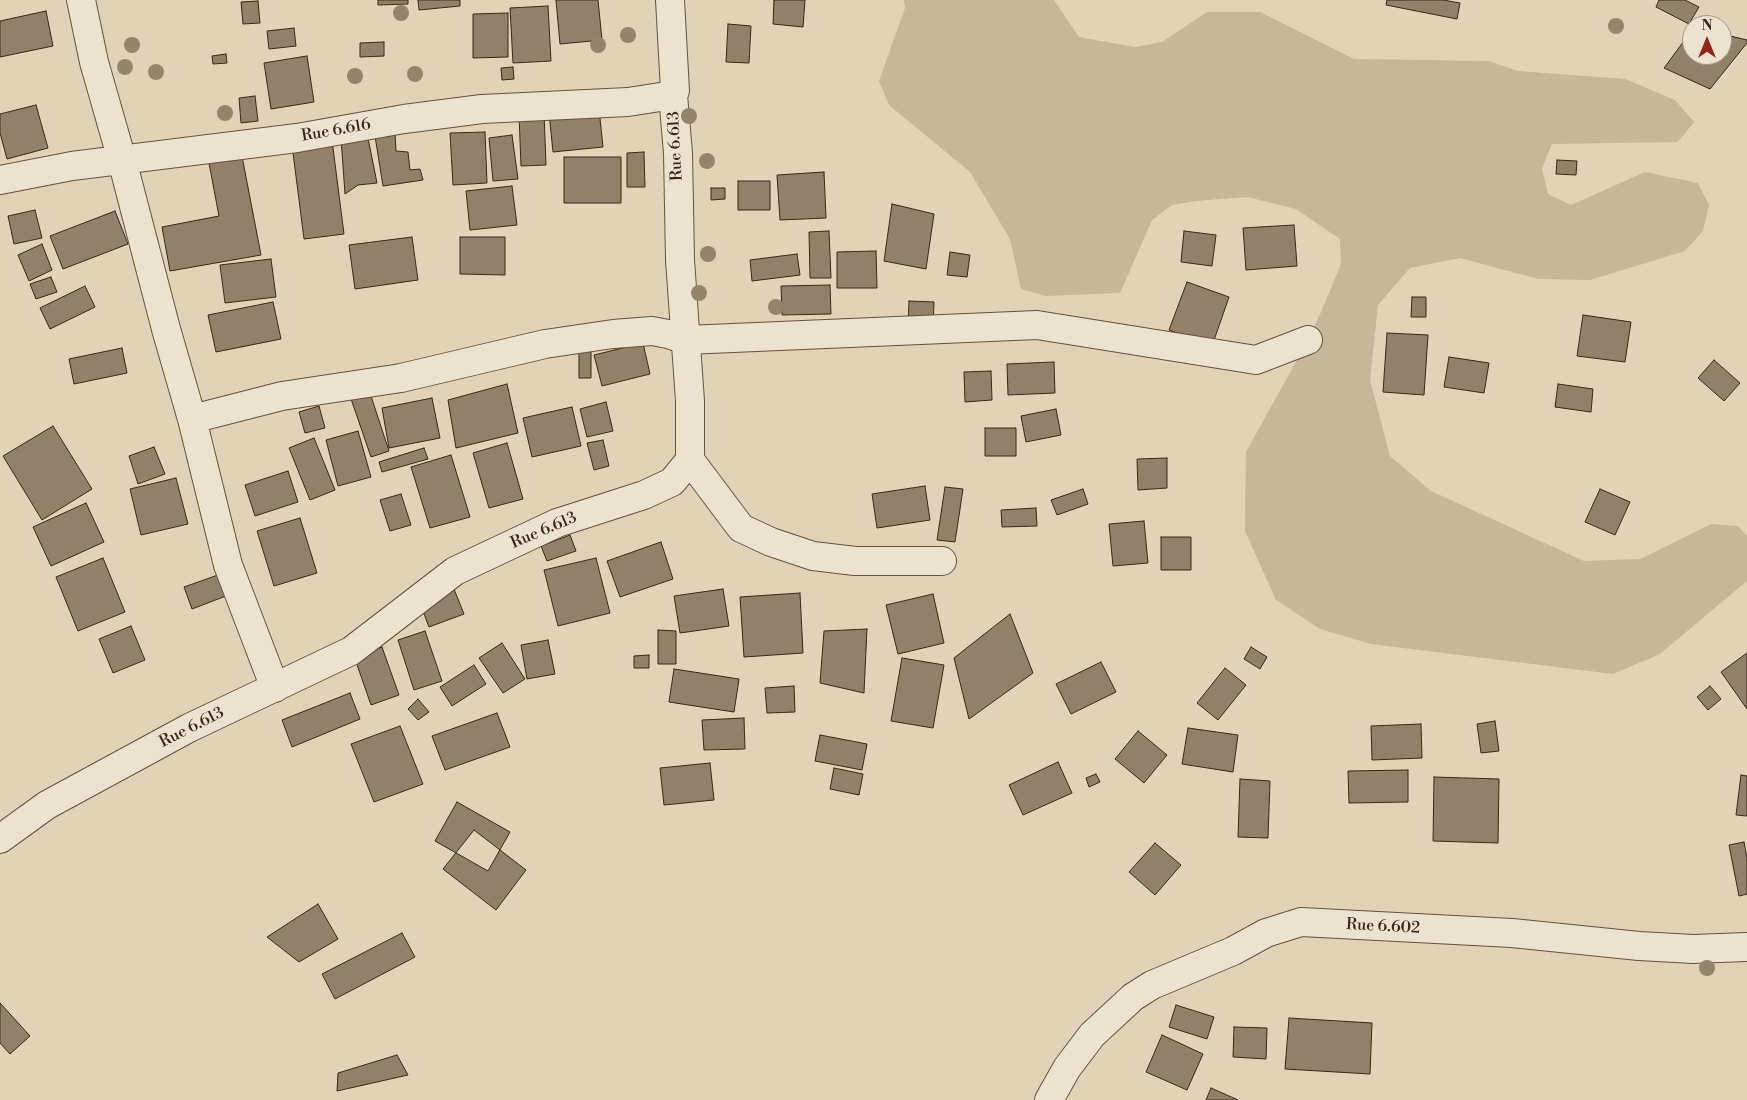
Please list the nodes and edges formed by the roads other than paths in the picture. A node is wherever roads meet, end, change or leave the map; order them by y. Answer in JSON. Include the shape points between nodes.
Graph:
{"nodes":[{"id":1,"x":81,"y":0,"type":"edge"},
{"id":2,"x":670,"y":0,"type":"edge"},
{"id":3,"x":673,"y":95,"type":"junction"},
{"id":4,"x":122,"y":160,"type":"junction"},
{"id":5,"x":0,"y":180,"type":"edge"},
{"id":6,"x":686,"y":340,"type":"junction"},
{"id":7,"x":1308,"y":340,"type":"dead end"},
{"id":8,"x":192,"y":418,"type":"junction"},
{"id":9,"x":690,"y":460,"type":"junction"},
{"id":10,"x":942,"y":561,"type":"dead end"},
{"id":11,"x":275,"y":688,"type":"junction"},
{"id":12,"x":0,"y":838,"type":"edge"},
{"id":13,"x":1747,"y":947,"type":"edge"},
{"id":14,"x":1049,"y":1100,"type":"edge"}],
"edges":[{"from":1,"to":4,"type":"street","via":[[94,62]]},
{"from":2,"to":3,"type":"street","name":"Rue 6.613"},
{"from":3,"to":4,"type":"street","name":"Rue 6.616","via":[[628,102],[482,109],[297,138]]},
{"from":3,"to":6,"type":"street","name":"Rue 6.613"},
{"from":4,"to":5,"type":"street","name":"Rue 6.616"},
{"from":4,"to":8,"type":"street"},
{"from":6,"to":7,"type":"street","via":[[1037,325],[1256,360]]},
{"from":6,"to":8,"type":"street","via":[[652,331],[545,344],[402,378],[282,396]]},
{"from":6,"to":9,"type":"street","name":"Rue 6.613"},
{"from":8,"to":11,"type":"street","via":[[228,565]]},
{"from":9,"to":10,"type":"street","via":[[741,528],[771,542],[813,556],[855,561]]},
{"from":9,"to":11,"type":"street","name":"Rue 6.613","via":[[672,482],[644,495],[557,523],[455,571],[351,652]]},
{"from":11,"to":12,"type":"street","name":"Rue 6.613","via":[[189,728],[47,805]]},
{"from":13,"to":14,"type":"street","name":"Rue 6.602","via":[[1657,947],[1512,933],[1301,922],[1266,933],[1233,951],[1152,985],[1133,997],[1092,1035],[1067,1068]]}]}
